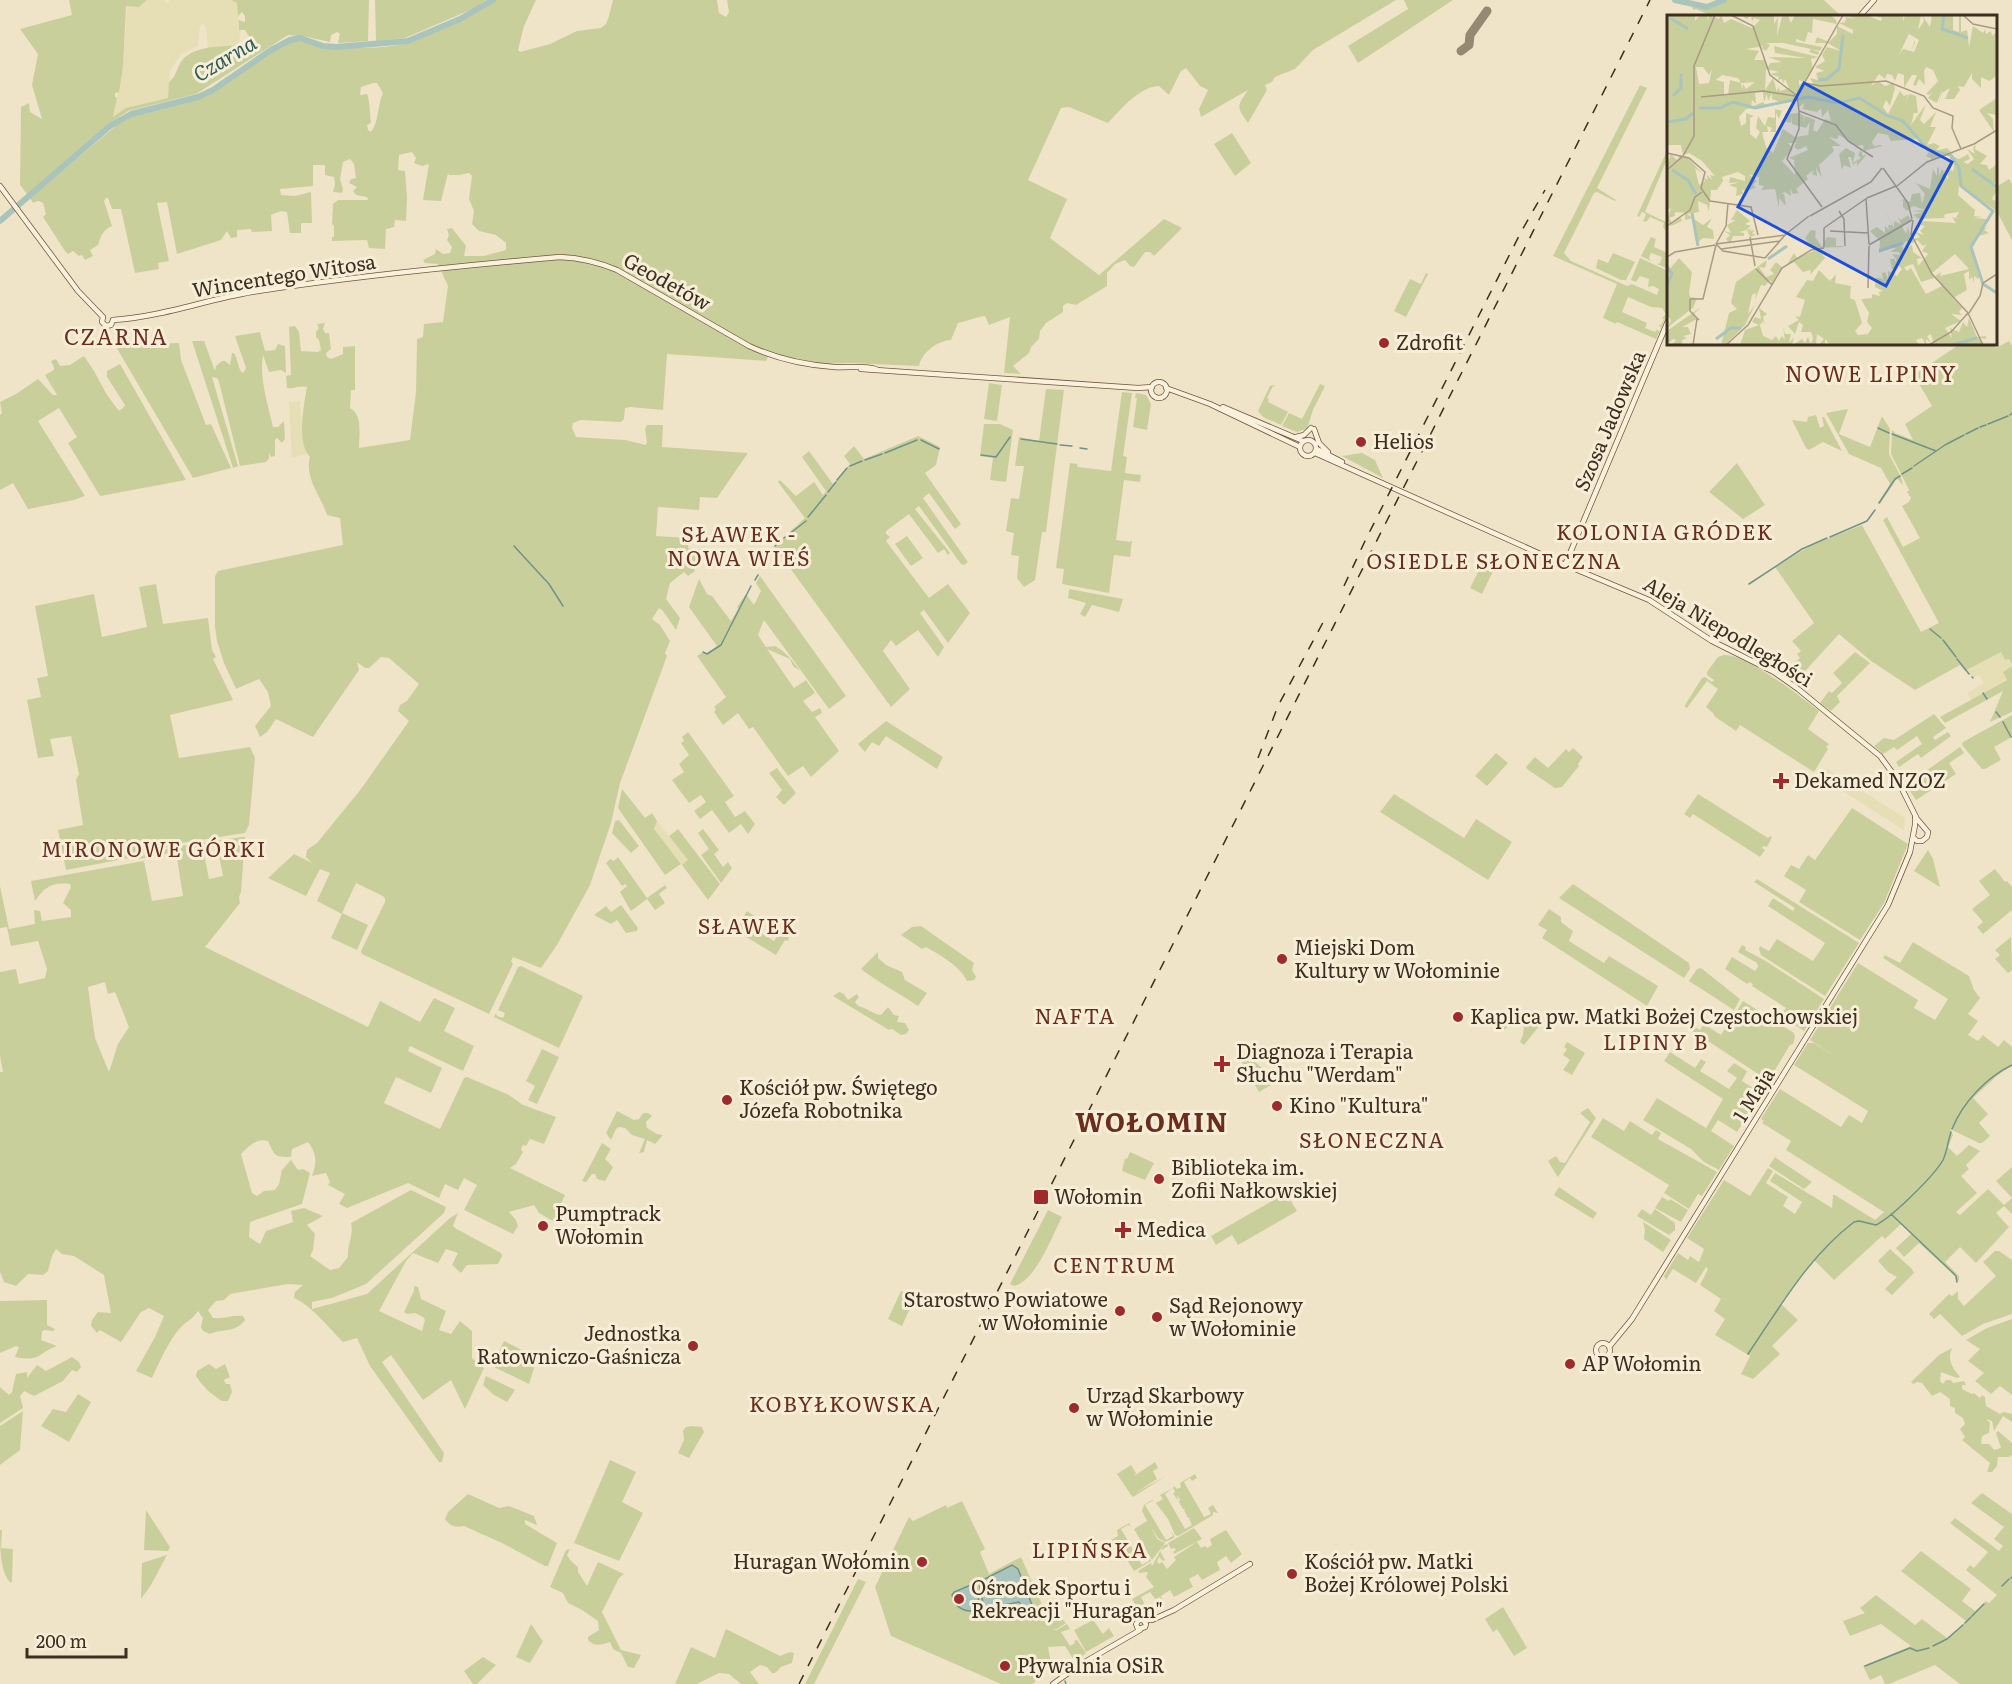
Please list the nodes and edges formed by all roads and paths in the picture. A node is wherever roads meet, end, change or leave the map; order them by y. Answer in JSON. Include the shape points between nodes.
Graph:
{"nodes":[{"id":1,"x":1874,"y":0,"type":"edge"},
{"id":2,"x":1861,"y":15,"type":"edge"},
{"id":3,"x":1,"y":188,"type":"edge"},
{"id":4,"x":460,"y":266,"type":"joint"},
{"id":5,"x":103,"y":317,"type":"junction"},
{"id":6,"x":113,"y":320,"type":"junction"},
{"id":7,"x":1667,"y":323,"type":"edge"},
{"id":8,"x":1152,"y":390,"type":"junction"},
{"id":9,"x":1166,"y":391,"type":"junction"},
{"id":10,"x":1210,"y":404,"type":"junction"},
{"id":11,"x":1296,"y":437,"type":"junction"},
{"id":12,"x":1302,"y":444,"type":"junction"},
{"id":13,"x":1316,"y":451,"type":"junction"},
{"id":14,"x":1334,"y":458,"type":"junction"},
{"id":15,"x":1354,"y":470,"type":"junction"},
{"id":16,"x":1565,"y":565,"type":"junction"},
{"id":17,"x":1914,"y":810,"type":"junction"},
{"id":18,"x":1922,"y":826,"type":"junction"},
{"id":19,"x":1914,"y":829,"type":"junction"},
{"id":20,"x":1913,"y":837,"type":"junction"},
{"id":21,"x":1920,"y":842,"type":"junction"},
{"id":22,"x":1910,"y":852,"type":"junction"},
{"id":23,"x":1609,"y":1347,"type":"dead end"},
{"id":24,"x":1251,"y":1564,"type":"dead end"},
{"id":25,"x":1174,"y":1610,"type":"junction"},
{"id":26,"x":1143,"y":1620,"type":"junction"},
{"id":27,"x":1136,"y":1625,"type":"junction"},
{"id":28,"x":1143,"y":1629,"type":"junction"},
{"id":29,"x":1118,"y":1643,"type":"junction"},
{"id":30,"x":1053,"y":1684,"type":"edge"}],
"edges":[{"from":1,"to":2,"type":"main road"},
{"from":3,"to":5,"type":"main road","via":[[87,302]]},
{"from":4,"to":6,"type":"main road","name":"Wincentego Witosa","via":[[250,292],[143,317]]},
{"from":4,"to":8,"type":"main road","name":"Geodetów","via":[[560,257],[597,262],[749,346],[806,364]]},
{"from":5,"to":6,"type":"main road","via":[[108,315]]},
{"from":5,"to":6,"type":"main road","via":[[105,326]]},
{"from":7,"to":16,"type":"main road","name":"Szosa Jadowska"},
{"from":8,"to":9,"type":"main road","via":[[1158,398]]},
{"from":8,"to":9,"type":"main road","via":[[1160,382]]},
{"from":9,"to":10,"type":"main road"},
{"from":10,"to":11,"type":"main road","via":[[1224,406]]},
{"from":10,"to":12,"type":"main road"},
{"from":11,"to":12,"type":"main road"},
{"from":11,"to":14,"type":"main road","via":[[1312,429]]},
{"from":12,"to":13,"type":"main road","via":[[1312,441]]},
{"from":12,"to":13,"type":"main road","via":[[1305,456]]},
{"from":13,"to":14,"type":"main road"},
{"from":13,"to":15,"type":"main road"},
{"from":14,"to":15,"type":"main road"},
{"from":15,"to":16,"type":"main road","name":"Aleja Niepodległości"},
{"from":16,"to":17,"type":"main road","name":"Aleja Niepodległości","via":[[1652,601],[1712,641],[1789,682],[1880,756]]},
{"from":17,"to":18,"type":"main road","name":"Aleja Niepodległości"},
{"from":17,"to":19,"type":"main road","name":"Aleja Niepodległości"},
{"from":18,"to":19,"type":"main road"},
{"from":18,"to":21,"type":"main road","via":[[1928,835]]},
{"from":19,"to":20,"type":"main road"},
{"from":20,"to":21,"type":"main road"},
{"from":20,"to":22,"type":"main road","name":"1 Maja"},
{"from":21,"to":22,"type":"main road","name":"1 Maja"},
{"from":22,"to":23,"type":"main road","name":"1 Maja","via":[[1888,905],[1858,955],[1632,1319]]},
{"from":24,"to":25,"type":"main road"},
{"from":25,"to":26,"type":"main road","via":[[1154,1620]]},
{"from":25,"to":28,"type":"main road"},
{"from":26,"to":27,"type":"main road"},
{"from":26,"to":28,"type":"main road"},
{"from":27,"to":28,"type":"main road"},
{"from":27,"to":29,"type":"main road"},
{"from":28,"to":29,"type":"main road"},
{"from":29,"to":30,"type":"main road"}]}
